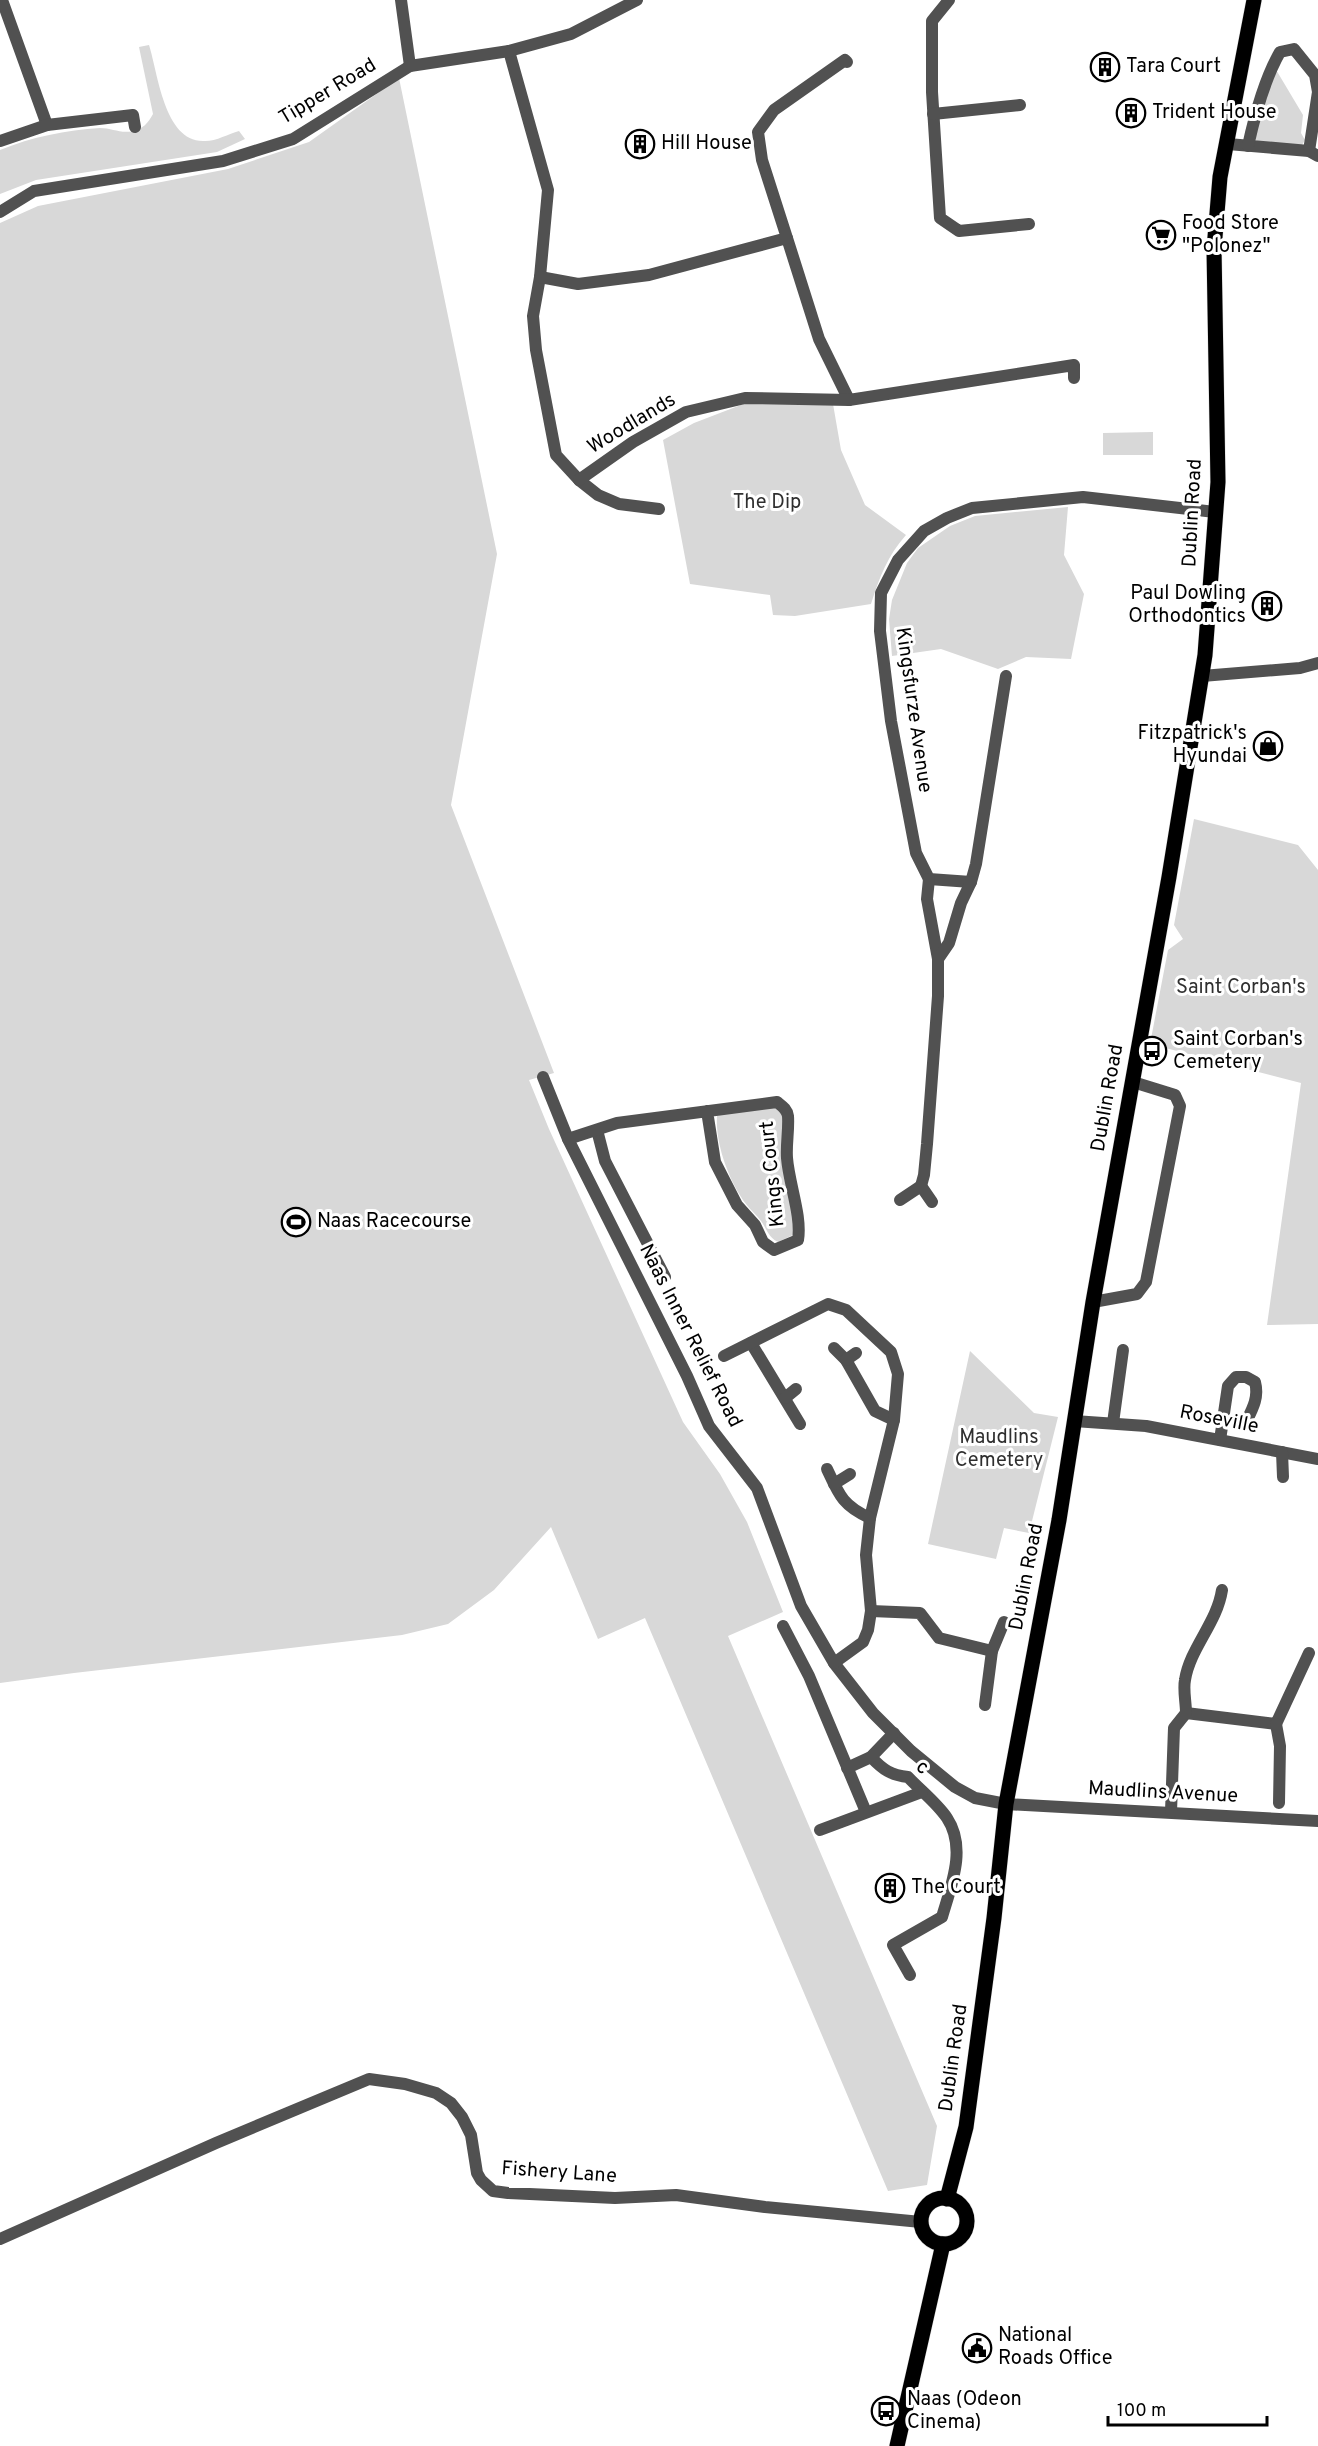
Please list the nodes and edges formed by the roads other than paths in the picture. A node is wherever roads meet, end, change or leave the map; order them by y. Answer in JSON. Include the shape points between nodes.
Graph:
{"nodes":[{"id":1,"x":401,"y":0,"type":"edge"},
{"id":2,"x":637,"y":0,"type":"edge"},
{"id":3,"x":949,"y":0,"type":"edge"},
{"id":4,"x":1254,"y":0,"type":"edge"},
{"id":5,"x":5,"y":1,"type":"edge"},
{"id":6,"x":509,"y":51,"type":"junction"},
{"id":7,"x":847,"y":62,"type":"dead end"},
{"id":8,"x":410,"y":66,"type":"junction"},
{"id":9,"x":1020,"y":105,"type":"dead end"},
{"id":10,"x":933,"y":114,"type":"junction"},
{"id":11,"x":46,"y":125,"type":"junction"},
{"id":12,"x":135,"y":127,"type":"dead end"},
{"id":13,"x":0,"y":141,"type":"edge"},
{"id":14,"x":1228,"y":144,"type":"junction"},
{"id":15,"x":1248,"y":146,"type":"junction"},
{"id":16,"x":1313,"y":154,"type":"edge"},
{"id":17,"x":0,"y":212,"type":"edge"},
{"id":18,"x":1029,"y":224,"type":"dead end"},
{"id":19,"x":787,"y":237,"type":"junction"},
{"id":20,"x":540,"y":277,"type":"junction"},
{"id":21,"x":1074,"y":378,"type":"dead end"},
{"id":22,"x":849,"y":400,"type":"junction"},
{"id":23,"x":579,"y":480,"type":"junction"},
{"id":24,"x":659,"y":509,"type":"dead end"},
{"id":25,"x":1215,"y":512,"type":"junction"},
{"id":26,"x":1318,"y":663,"type":"edge"},
{"id":27,"x":1006,"y":676,"type":"dead end"},
{"id":28,"x":1202,"y":676,"type":"junction"},
{"id":29,"x":929,"y":879,"type":"junction"},
{"id":30,"x":971,"y":882,"type":"junction"},
{"id":31,"x":939,"y":959,"type":"junction"},
{"id":32,"x":543,"y":1077,"type":"dead end"},
{"id":33,"x":1133,"y":1082,"type":"junction"},
{"id":34,"x":707,"y":1111,"type":"junction"},
{"id":35,"x":597,"y":1131,"type":"junction"},
{"id":36,"x":568,"y":1139,"type":"junction"},
{"id":37,"x":921,"y":1186,"type":"junction"},
{"id":38,"x":900,"y":1200,"type":"dead end"},
{"id":39,"x":932,"y":1202,"type":"dead end"},
{"id":40,"x":665,"y":1277,"type":"dead end"},
{"id":41,"x":1093,"y":1302,"type":"junction"},
{"id":42,"x":751,"y":1343,"type":"junction"},
{"id":43,"x":834,"y":1348,"type":"dead end"},
{"id":44,"x":1123,"y":1350,"type":"dead end"},
{"id":45,"x":724,"y":1356,"type":"dead end"},
{"id":46,"x":796,"y":1389,"type":"dead end"},
{"id":47,"x":785,"y":1398,"type":"junction"},
{"id":48,"x":894,"y":1420,"type":"junction"},
{"id":49,"x":1074,"y":1421,"type":"junction"},
{"id":50,"x":1246,"y":1422,"type":"dead end"},
{"id":51,"x":1113,"y":1423,"type":"junction"},
{"id":52,"x":800,"y":1424,"type":"dead end"},
{"id":53,"x":1220,"y":1440,"type":"junction"},
{"id":54,"x":1282,"y":1452,"type":"junction"},
{"id":55,"x":1318,"y":1459,"type":"edge"},
{"id":56,"x":827,"y":1469,"type":"dead end"},
{"id":57,"x":850,"y":1474,"type":"dead end"},
{"id":58,"x":1283,"y":1477,"type":"dead end"},
{"id":59,"x":834,"y":1484,"type":"junction"},
{"id":60,"x":870,"y":1518,"type":"junction"},
{"id":61,"x":1222,"y":1590,"type":"dead end"},
{"id":62,"x":871,"y":1611,"type":"junction"},
{"id":63,"x":1004,"y":1622,"type":"dead end"},
{"id":64,"x":783,"y":1626,"type":"dead end"},
{"id":65,"x":992,"y":1651,"type":"junction"},
{"id":66,"x":1309,"y":1653,"type":"dead end"},
{"id":67,"x":834,"y":1663,"type":"junction"},
{"id":68,"x":985,"y":1706,"type":"dead end"},
{"id":69,"x":1186,"y":1713,"type":"junction"},
{"id":70,"x":1276,"y":1724,"type":"junction"},
{"id":71,"x":894,"y":1733,"type":"junction"},
{"id":72,"x":871,"y":1757,"type":"junction"},
{"id":73,"x":847,"y":1768,"type":"junction"},
{"id":74,"x":922,"y":1792,"type":"junction"},
{"id":75,"x":1279,"y":1803,"type":"dead end"},
{"id":76,"x":1006,"y":1804,"type":"junction"},
{"id":77,"x":866,"y":1812,"type":"junction"},
{"id":78,"x":1171,"y":1812,"type":"junction"},
{"id":79,"x":1318,"y":1821,"type":"edge"},
{"id":80,"x":820,"y":1830,"type":"dead end"},
{"id":81,"x":910,"y":1974,"type":"dead end"},
{"id":82,"x":947,"y":2199,"type":"junction"},
{"id":83,"x":921,"y":2222,"type":"junction"},
{"id":84,"x":0,"y":2239,"type":"edge"},
{"id":85,"x":943,"y":2244,"type":"junction"},
{"id":86,"x":897,"y":2446,"type":"edge"}],
"edges":[{"from":1,"to":8,"type":"street"},
{"from":2,"to":6,"type":"street","name":"Tipper Road","via":[[571,34]]},
{"from":3,"to":10,"type":"street","via":[[932,21]]},
{"from":4,"to":14,"type":"main road","name":"Dublin Road"},
{"from":5,"to":11,"type":"street"},
{"from":6,"to":8,"type":"street","name":"Tipper Road"},
{"from":6,"to":20,"type":"street","name":"Woodlands","via":[[548,190]]},
{"from":7,"to":19,"type":"street","via":[[774,110],[758,132],[762,160]]},
{"from":8,"to":17,"type":"street","name":"Tipper Road","via":[[293,139],[223,161],[34,191]]},
{"from":9,"to":10,"type":"street"},
{"from":10,"to":18,"type":"street","via":[[940,218],[959,231]]},
{"from":11,"to":12,"type":"street","via":[[133,115]]},
{"from":11,"to":13,"type":"street"},
{"from":14,"to":15,"type":"street"},
{"from":14,"to":25,"type":"main road","name":"Dublin Road","via":[[1220,177],[1214,257],[1218,482]]},
{"from":15,"to":16,"type":"street"},
{"from":15,"to":16,"type":"street","via":[[1274,62],[1280,52],[1294,49],[1315,75],[1318,92]]},
{"from":19,"to":20,"type":"street","via":[[649,275],[579,284]]},
{"from":19,"to":22,"type":"street","via":[[819,339]]},
{"from":20,"to":23,"type":"street","name":"Woodlands","via":[[533,316],[556,456]]},
{"from":21,"to":22,"type":"street","name":"Woodlands","via":[[1074,365]]},
{"from":22,"to":23,"type":"street","name":"Woodlands","via":[[745,398],[686,412],[633,442]]},
{"from":23,"to":24,"type":"street","name":"Woodlands","via":[[598,495],[619,504]]},
{"from":25,"to":28,"type":"main road","name":"Dublin Road"},
{"from":25,"to":29,"type":"street","name":"Kingsfurze Avenue","via":[[1083,497],[972,507],[924,531],[898,560],[881,593],[880,631],[891,721],[916,853]]},
{"from":26,"to":28,"type":"street"},
{"from":27,"to":30,"type":"street","name":"Kingsfurze Avenue"},
{"from":28,"to":33,"type":"main road","name":"Dublin Road"},
{"from":29,"to":30,"type":"street"},
{"from":29,"to":31,"type":"street","name":"Kingsfurze Avenue","via":[[927,899]]},
{"from":30,"to":31,"type":"street","name":"Kingsfurze Avenue","via":[[949,943]]},
{"from":31,"to":37,"type":"street","name":"Kingsfurze Avenue"},
{"from":32,"to":36,"type":"street","name":"Naas Inner Relief Road"},
{"from":33,"to":41,"type":"main road","name":"Dublin Road"},
{"from":33,"to":41,"type":"street","via":[[1176,1095],[1180,1106],[1146,1282],[1137,1294]]},
{"from":34,"to":34,"type":"street","name":"Kings Court","via":[[777,1102],[784,1107],[788,1115],[786,1157],[801,1225],[798,1240],[774,1250],[737,1205],[715,1162]]},
{"from":34,"to":35,"type":"street","name":"Kings Court","via":[[618,1123]]},
{"from":35,"to":36,"type":"street","name":"Kings Court"},
{"from":35,"to":40,"type":"street","via":[[605,1161]]},
{"from":36,"to":67,"type":"street","name":"Naas Inner Relief Road","via":[[709,1426],[757,1488],[801,1606]]},
{"from":37,"to":38,"type":"street"},
{"from":37,"to":39,"type":"street"},
{"from":41,"to":49,"type":"main road","name":"Dublin Road"},
{"from":42,"to":45,"type":"street"},
{"from":42,"to":47,"type":"street"},
{"from":42,"to":48,"type":"street","via":[[828,1304],[846,1310],[891,1352],[898,1374]]},
{"from":43,"to":48,"type":"street","via":[[851,1356],[875,1412]]},
{"from":44,"to":51,"type":"street"},
{"from":46,"to":47,"type":"street"},
{"from":47,"to":52,"type":"street"},
{"from":48,"to":60,"type":"street"},
{"from":49,"to":51,"type":"street","name":"Roseville"},
{"from":49,"to":76,"type":"main road","name":"Dublin Road"},
{"from":50,"to":53,"type":"street","via":[[1257,1393],[1254,1382],[1236,1377],[1228,1386]]},
{"from":51,"to":53,"type":"street","name":"Roseville"},
{"from":53,"to":54,"type":"street","name":"Roseville"},
{"from":54,"to":55,"type":"street","name":"Roseville"},
{"from":54,"to":58,"type":"street"},
{"from":56,"to":59,"type":"street"},
{"from":57,"to":59,"type":"street"},
{"from":59,"to":60,"type":"street","via":[[842,1500]]},
{"from":60,"to":62,"type":"street","via":[[866,1555]]},
{"from":61,"to":69,"type":"street","via":[[1219,1607],[1185,1680]]},
{"from":62,"to":65,"type":"street","via":[[920,1613],[939,1638]]},
{"from":62,"to":67,"type":"street","via":[[864,1642]]},
{"from":63,"to":65,"type":"street"},
{"from":64,"to":73,"type":"street","via":[[784,1640],[809,1676]]},
{"from":65,"to":68,"type":"street"},
{"from":66,"to":70,"type":"street"},
{"from":67,"to":71,"type":"street","name":"Naas Inner Relief Road"},
{"from":69,"to":70,"type":"street"},
{"from":69,"to":78,"type":"street","via":[[1174,1728]]},
{"from":70,"to":75,"type":"street","via":[[1280,1746]]},
{"from":71,"to":72,"type":"street"},
{"from":71,"to":76,"type":"street","name":"Naas Inner Relief Road","via":[[955,1786],[975,1798]]},
{"from":72,"to":73,"type":"street"},
{"from":72,"to":74,"type":"street","name":"c","via":[[893,1776],[908,1777]]},
{"from":73,"to":77,"type":"street"},
{"from":74,"to":77,"type":"street"},
{"from":74,"to":81,"type":"street","name":"c","via":[[947,1817],[957,1840],[956,1869],[942,1917],[893,1945]]},
{"from":76,"to":78,"type":"street","name":"Maudlins Avenue"},
{"from":76,"to":82,"type":"main road","name":"Dublin Road","via":[[966,2127]]},
{"from":77,"to":80,"type":"street"},
{"from":78,"to":79,"type":"street","name":"Maudlins Avenue"},
{"from":82,"to":83,"type":"main road","via":[[926,2206]]},
{"from":82,"to":85,"type":"main road","via":[[961,2206],[967,2223],[958,2240]]},
{"from":83,"to":84,"type":"street","name":"Fishery Lane","via":[[676,2195],[615,2198],[493,2190],[477,2173],[471,2135],[451,2103],[436,2093],[369,2079]]},
{"from":83,"to":85,"type":"main road","via":[[928,2238]]},
{"from":85,"to":86,"type":"main road"}]}
